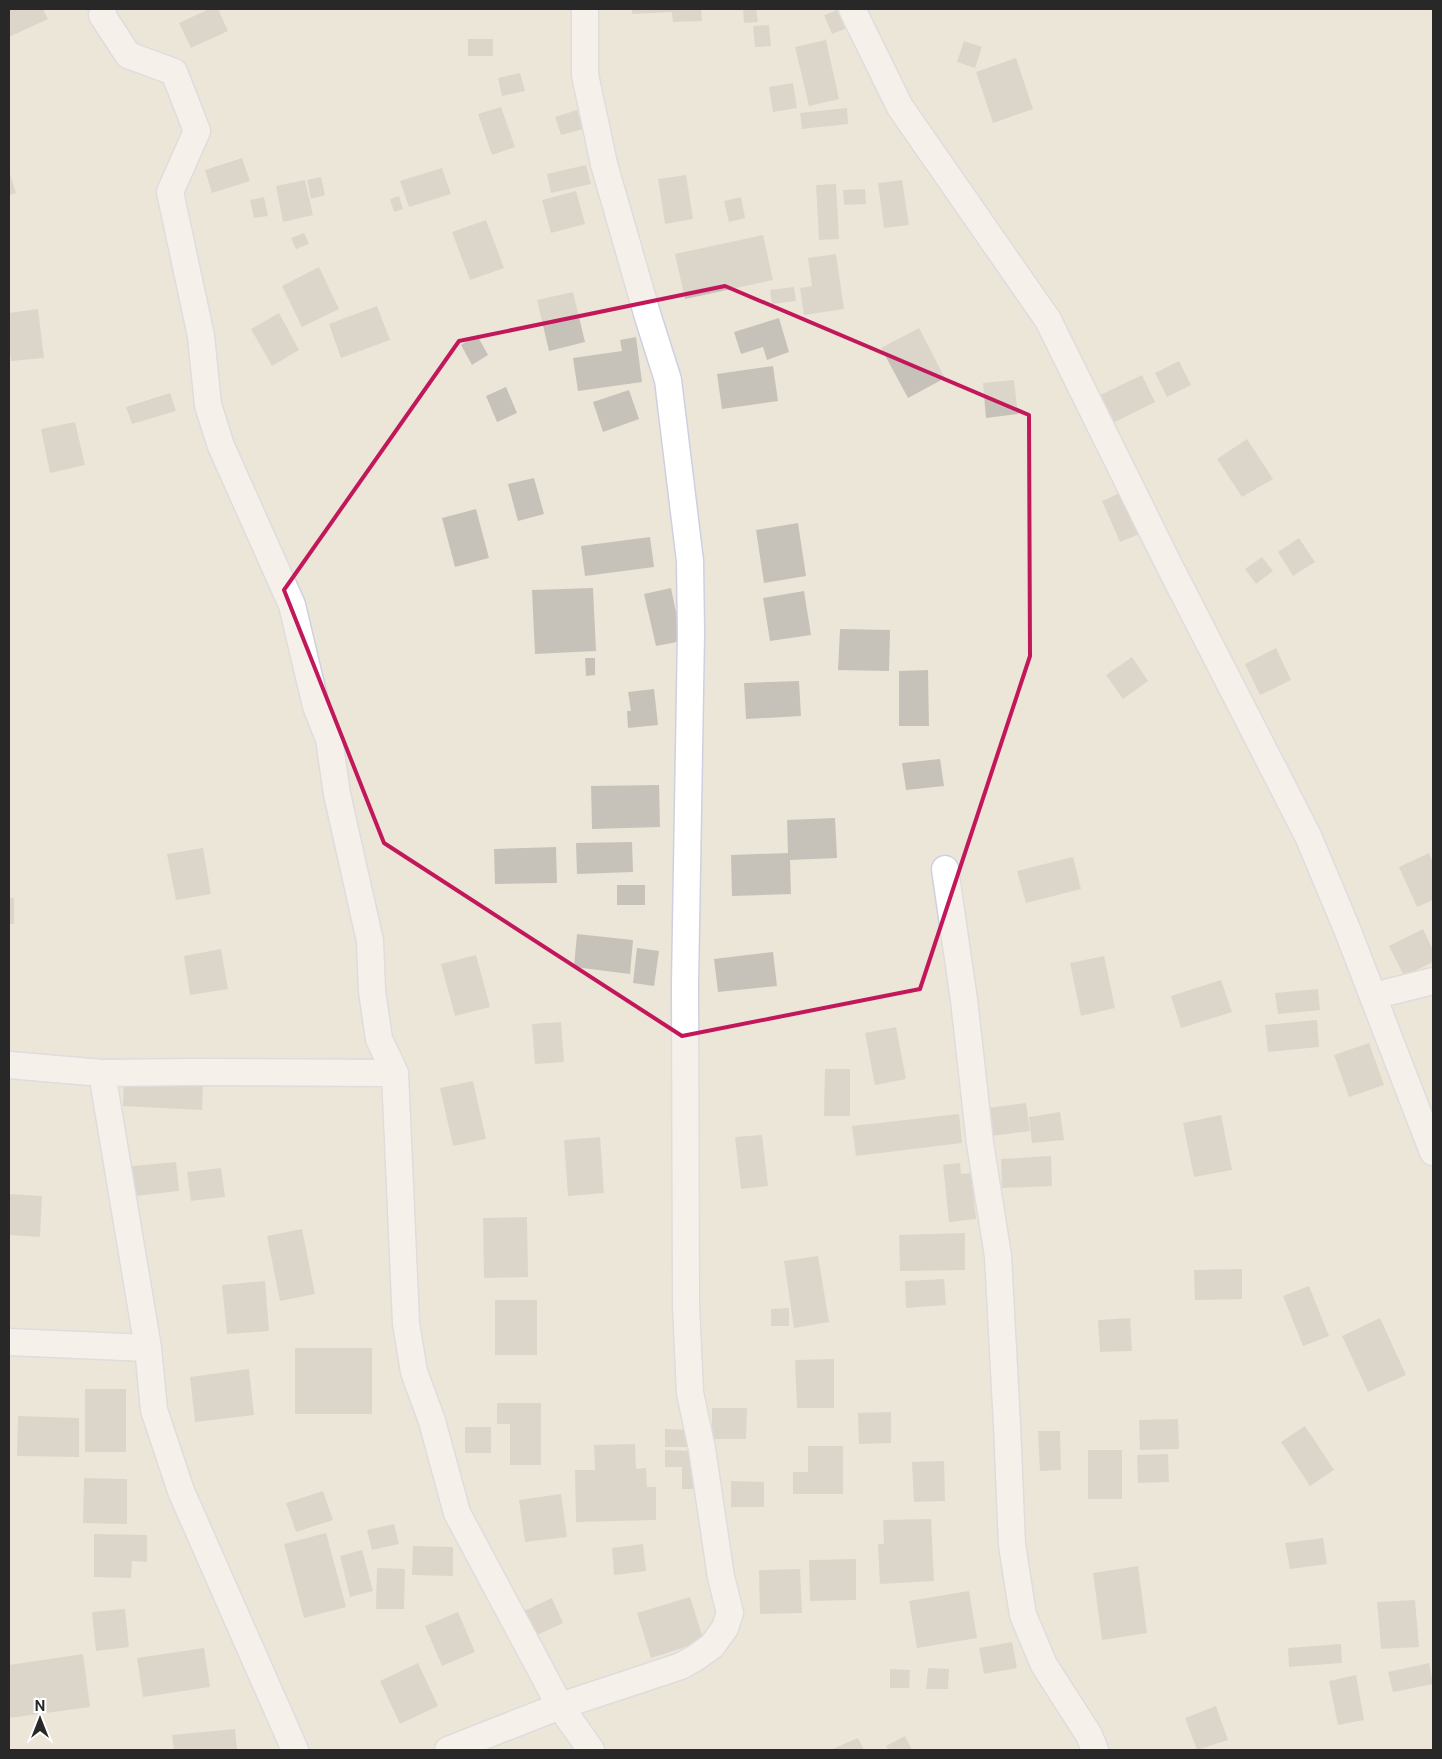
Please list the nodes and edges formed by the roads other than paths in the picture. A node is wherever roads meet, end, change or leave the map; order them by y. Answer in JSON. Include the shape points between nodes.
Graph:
{"nodes":[{"id":1,"x":103,"y":9,"type":"edge"},
{"id":2,"x":585,"y":9,"type":"edge"},
{"id":3,"x":852,"y":9,"type":"edge"},
{"id":4,"x":945,"y":870,"type":"dead end"},
{"id":5,"x":1433,"y":980,"type":"edge"},
{"id":6,"x":1373,"y":996,"type":"junction"},
{"id":7,"x":9,"y":1065,"type":"edge"},
{"id":8,"x":102,"y":1073,"type":"junction"},
{"id":9,"x":395,"y":1073,"type":"junction"},
{"id":10,"x":1433,"y":1152,"type":"edge"},
{"id":11,"x":9,"y":1342,"type":"edge"},
{"id":12,"x":148,"y":1348,"type":"junction"},
{"id":13,"x":560,"y":1706,"type":"junction"},
{"id":14,"x":295,"y":1750,"type":"edge"},
{"id":15,"x":448,"y":1750,"type":"edge"},
{"id":16,"x":591,"y":1750,"type":"edge"},
{"id":17,"x":1095,"y":1750,"type":"edge"}],
"edges":[{"from":1,"to":9,"type":"street","via":[[102,15],[128,55],[174,72],[197,131],[170,192],[201,336],[208,405],[222,446],[292,605],[316,706],[329,739],[337,794],[370,941],[372,991],[379,1039]]},
{"from":2,"to":13,"type":"street","via":[[585,75],[602,155],[668,380],[690,561],[685,984],[686,1305],[690,1393],[730,1614],[725,1628],[712,1646],[681,1666]]},
{"from":3,"to":6,"type":"street","via":[[900,107],[1048,320],[1308,836]]},
{"from":4,"to":17,"type":"street","via":[[980,1144],[998,1256],[1012,1545],[1023,1615],[1044,1665],[1089,1735]]},
{"from":5,"to":6,"type":"street"},
{"from":6,"to":10,"type":"street"},
{"from":7,"to":8,"type":"street"},
{"from":8,"to":9,"type":"street"},
{"from":8,"to":12,"type":"street"},
{"from":9,"to":13,"type":"street","via":[[406,1323],[414,1372],[432,1421],[457,1513]]},
{"from":11,"to":12,"type":"street"},
{"from":12,"to":14,"type":"street","via":[[154,1410],[181,1491]]},
{"from":13,"to":15,"type":"street"},
{"from":13,"to":16,"type":"street"}]}
